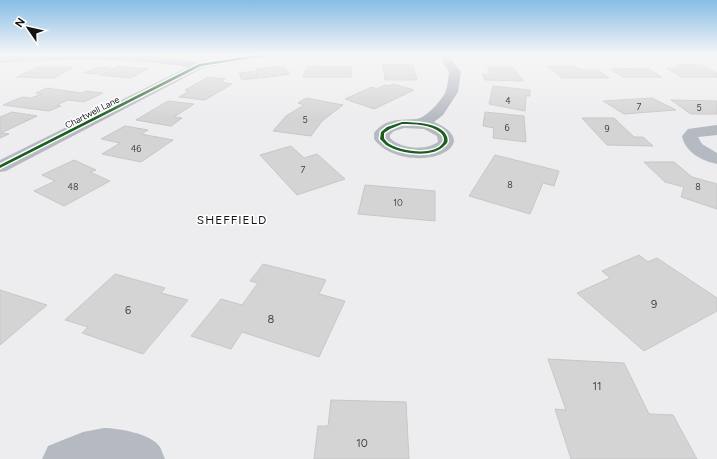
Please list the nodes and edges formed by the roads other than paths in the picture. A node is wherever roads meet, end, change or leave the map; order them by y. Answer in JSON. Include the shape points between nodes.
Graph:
{"nodes":[{"id":1,"x":178,"y":76,"type":"edge"},
{"id":2,"x":454,"y":76,"type":"edge"},
{"id":3,"x":422,"y":124,"type":"dead end"},
{"id":4,"x":717,"y":130,"type":"edge"},
{"id":5,"x":717,"y":159,"type":"edge"},
{"id":6,"x":0,"y":167,"type":"edge"},
{"id":7,"x":61,"y":459,"type":"edge"},
{"id":8,"x":146,"y":459,"type":"edge"}],
"edges":[{"from":1,"to":6,"type":"street","name":"Chartwell Lane"},
{"from":2,"to":3,"type":"street","via":[[452,92],[438,112]]},
{"from":4,"to":5,"type":"street","via":[[694,132],[690,136],[690,141]]},
{"from":7,"to":8,"type":"street","via":[[89,448],[115,445],[136,451]]}]}
